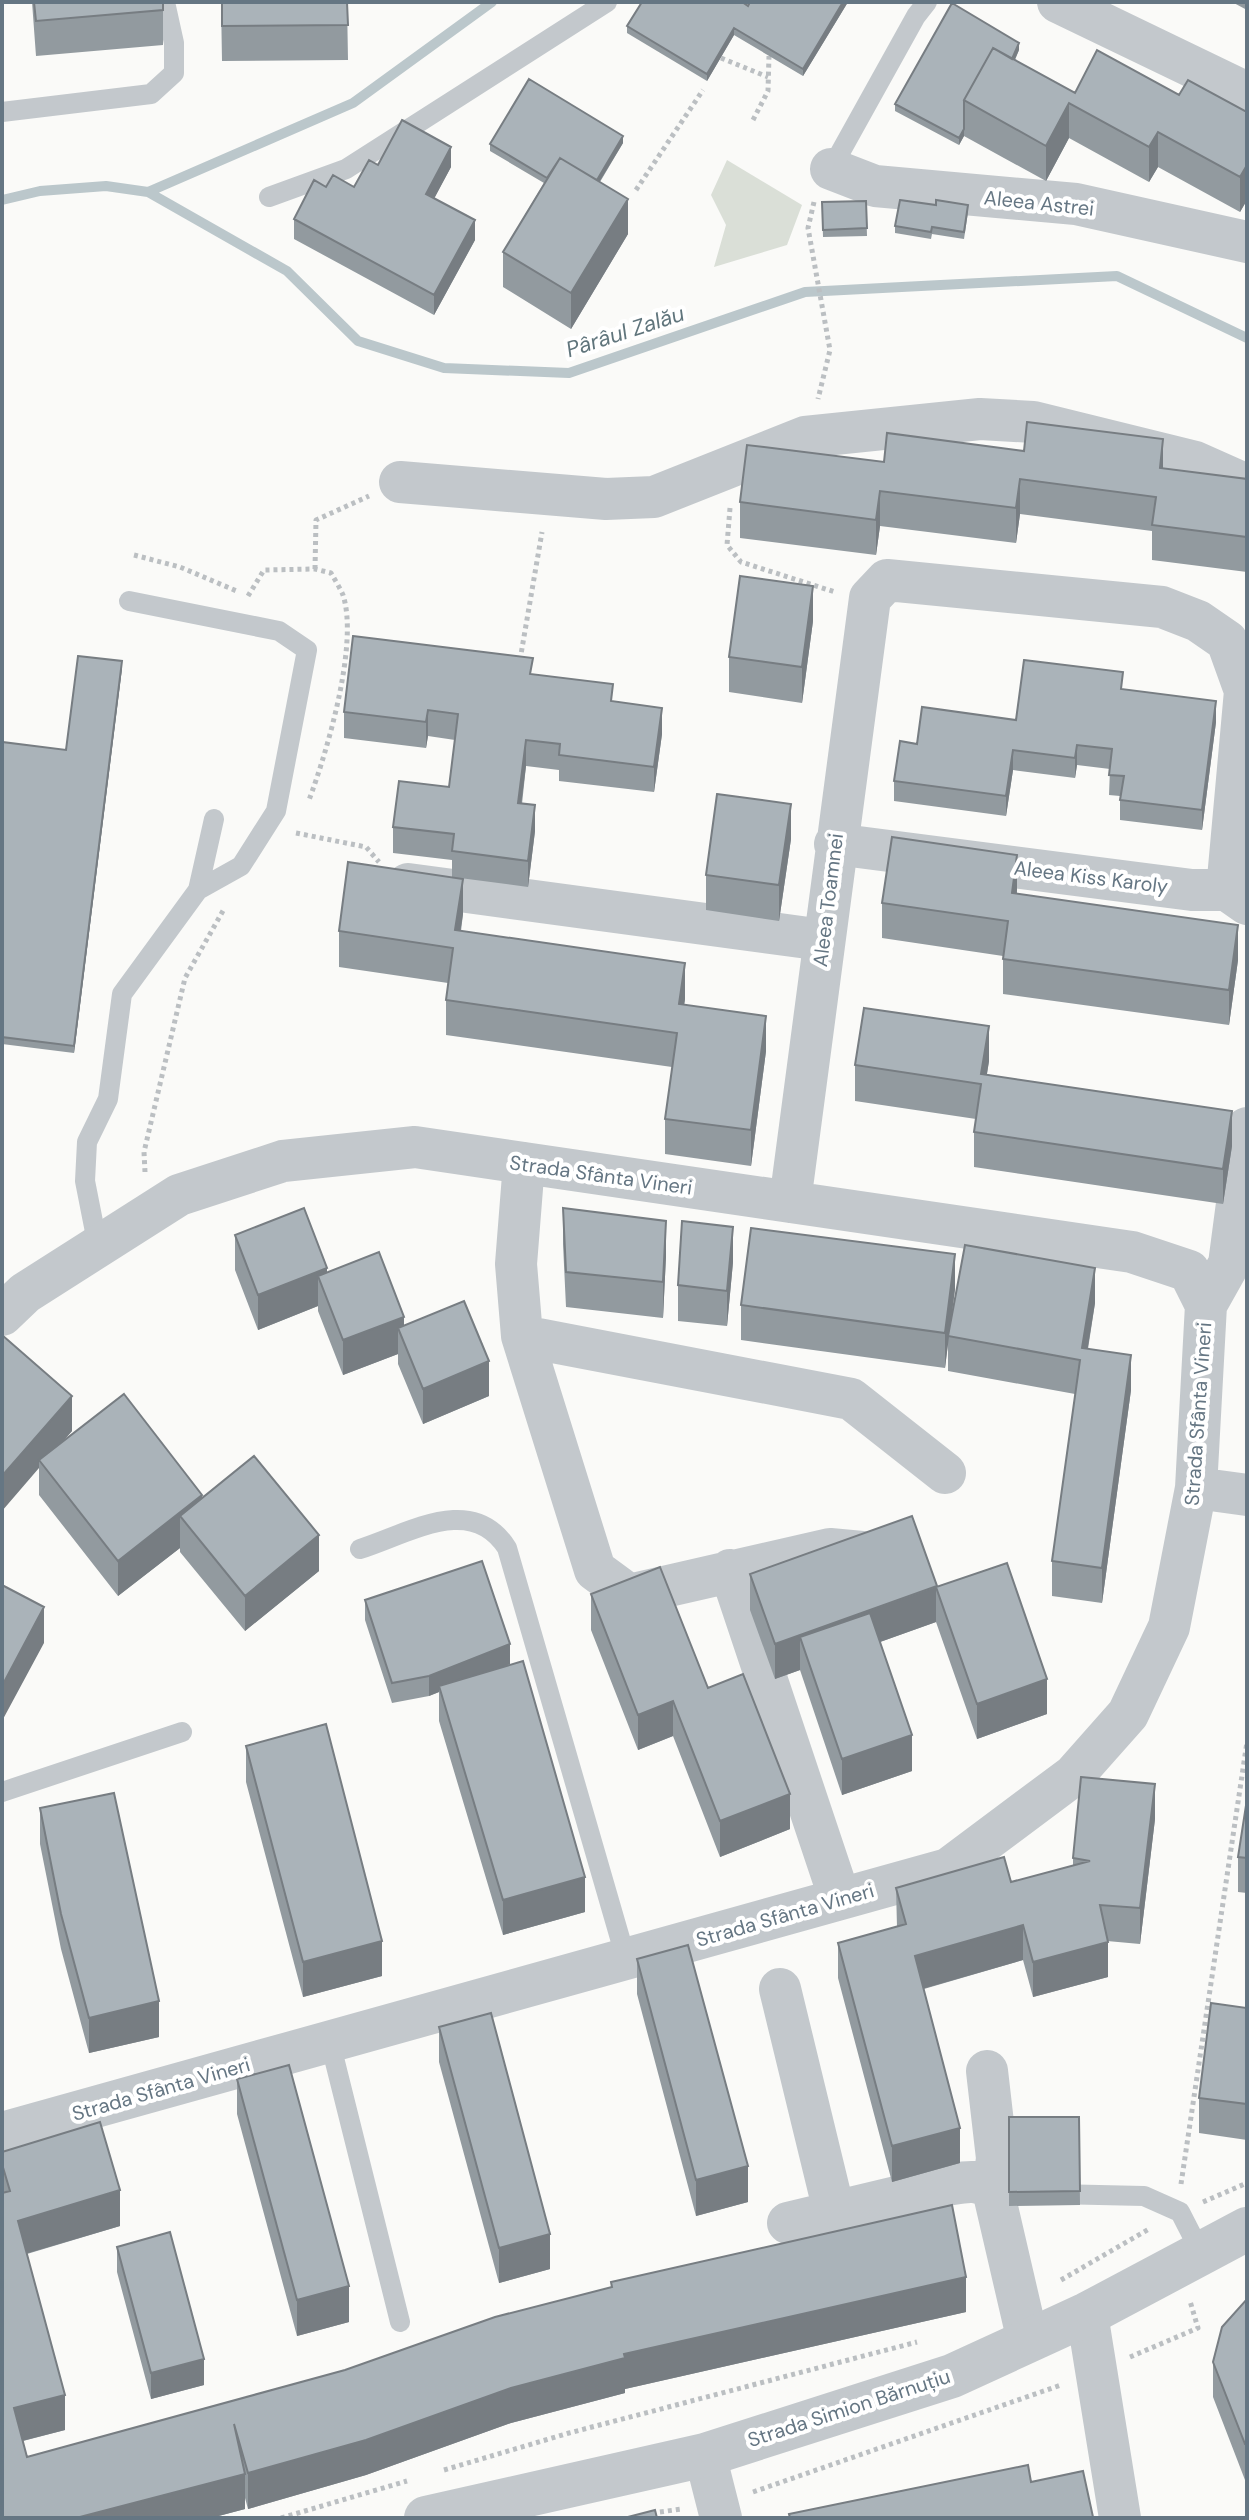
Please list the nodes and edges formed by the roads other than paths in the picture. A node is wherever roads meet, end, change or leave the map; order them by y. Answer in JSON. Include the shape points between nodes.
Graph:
{"nodes":[{"id":1,"x":165,"y":2,"type":"edge"},
{"id":2,"x":607,"y":2,"type":"edge"},
{"id":3,"x":927,"y":2,"type":"edge"},
{"id":4,"x":1058,"y":2,"type":"edge"},
{"id":5,"x":1247,"y":93,"type":"edge"},
{"id":6,"x":2,"y":112,"type":"edge"},
{"id":7,"x":831,"y":169,"type":"joint"},
{"id":8,"x":269,"y":197,"type":"dead end"},
{"id":9,"x":1247,"y":242,"type":"edge"},
{"id":10,"x":400,"y":482,"type":"road end"},
{"id":11,"x":1247,"y":485,"type":"edge"},
{"id":12,"x":129,"y":601,"type":"dead end"},
{"id":13,"x":214,"y":819,"type":"dead end"},
{"id":14,"x":835,"y":844,"type":"junction"},
{"id":15,"x":385,"y":880,"type":"edge"},
{"id":16,"x":198,"y":890,"type":"junction"},
{"id":17,"x":1237,"y":897,"type":"edge"},
{"id":18,"x":823,"y":940,"type":"junction"},
{"id":19,"x":1247,"y":1128,"type":"edge"},
{"id":20,"x":524,"y":1163,"type":"junction"},
{"id":21,"x":790,"y":1202,"type":"junction"},
{"id":22,"x":98,"y":1247,"type":"junction"},
{"id":23,"x":10,"y":1292,"type":"edge"},
{"id":24,"x":1206,"y":1305,"type":"junction"},
{"id":25,"x":522,"y":1336,"type":"junction"},
{"id":26,"x":945,"y":1473,"type":"dead end"},
{"id":27,"x":1196,"y":1488,"type":"junction"},
{"id":28,"x":1247,"y":1495,"type":"edge"},
{"id":29,"x":360,"y":1549,"type":"dead end"},
{"id":30,"x":863,"y":1552,"type":"edge"},
{"id":31,"x":730,"y":1570,"type":"junction"},
{"id":32,"x":182,"y":1732,"type":"dead end"},
{"id":33,"x":2,"y":1792,"type":"edge"},
{"id":34,"x":840,"y":1899,"type":"junction"},
{"id":35,"x":626,"y":1959,"type":"junction"},
{"id":36,"x":780,"y":1989,"type":"dead end"},
{"id":37,"x":330,"y":2042,"type":"junction"},
{"id":38,"x":987,"y":2071,"type":"dead end"},
{"id":39,"x":2,"y":2133,"type":"edge"},
{"id":40,"x":1006,"y":2196,"type":"junction"},
{"id":41,"x":834,"y":2211,"type":"junction"},
{"id":42,"x":788,"y":2223,"type":"dead end"},
{"id":43,"x":1247,"y":2229,"type":"edge"},
{"id":44,"x":1190,"y":2259,"type":"junction"},
{"id":45,"x":1087,"y":2314,"type":"junction"},
{"id":46,"x":400,"y":2322,"type":"dead end"},
{"id":47,"x":1024,"y":2322,"type":"junction"},
{"id":48,"x":705,"y":2455,"type":"junction"},
{"id":49,"x":422,"y":2498,"type":"edge"},
{"id":50,"x":720,"y":2511,"type":"edge"},
{"id":51,"x":1120,"y":2518,"type":"edge"}],
"edges":[{"from":1,"to":6,"type":"lane","via":[[174,73],[151,94]]},
{"from":2,"to":8,"type":"lane","via":[[346,169]]},
{"from":3,"to":7,"type":"lane"},
{"from":4,"to":5,"type":"street"},
{"from":7,"to":9,"type":"street","name":"Aleea Astrei","via":[[875,186],[1076,204]]},
{"from":10,"to":11,"type":"street","via":[[606,499],[654,497],[805,437],[980,419],[1033,422],[1195,462]]},
{"from":12,"to":16,"type":"lane","via":[[279,631],[307,650],[276,811],[241,866]]},
{"from":13,"to":16,"type":"lane"},
{"from":14,"to":17,"type":"street","name":"Aleea Kiss Karoly"},
{"from":14,"to":17,"type":"street","name":"Aleea Toamnei","via":[[870,598],[887,580],[1162,607],[1198,621],[1227,641],[1245,691]]},
{"from":14,"to":18,"type":"street","name":"Aleea Toamnei"},
{"from":15,"to":18,"type":"street"},
{"from":16,"to":22,"type":"lane","via":[[122,994],[108,1099],[87,1142],[85,1181]]},
{"from":18,"to":21,"type":"street","name":"Aleea Toamnei"},
{"from":19,"to":24,"type":"street","via":[[1229,1264]]},
{"from":20,"to":21,"type":"street","name":"Strada Sfânta Vineri"},
{"from":20,"to":22,"type":"street","name":"Strada Sfânta Vineri","via":[[415,1147],[283,1161],[179,1195]]},
{"from":20,"to":25,"type":"street","via":[[516,1264]]},
{"from":21,"to":24,"type":"street","name":"Strada Sfânta Vineri","via":[[1132,1252],[1189,1271]]},
{"from":22,"to":23,"type":"street","name":"Strada Sfânta Vineri"},
{"from":24,"to":27,"type":"street","name":"Strada Sfânta Vineri"},
{"from":25,"to":26,"type":"street","via":[[851,1399]]},
{"from":25,"to":31,"type":"street","via":[[595,1570],[629,1595]]},
{"from":27,"to":28,"type":"street"},
{"from":27,"to":34,"type":"street","name":"Strada Sfânta Vineri","via":[[1169,1627],[1128,1714],[1074,1775],[948,1869]]},
{"from":29,"to":35,"type":"lane","via":[[457,1517],[489,1527],[507,1548]]},
{"from":30,"to":31,"type":"street","via":[[830,1549]]},
{"from":31,"to":34,"type":"street"},
{"from":32,"to":33,"type":"lane"},
{"from":34,"to":35,"type":"street","name":"Strada Sfânta Vineri"},
{"from":35,"to":37,"type":"street","name":"Strada Sfânta Vineri"},
{"from":36,"to":41,"type":"street"},
{"from":37,"to":39,"type":"street","name":"Strada Sfânta Vineri"},
{"from":37,"to":46,"type":"lane"},
{"from":38,"to":40,"type":"street"},
{"from":40,"to":41,"type":"street","via":[[969,2181]]},
{"from":40,"to":44,"type":"lane","via":[[1144,2196],[1180,2212]]},
{"from":40,"to":47,"type":"street"},
{"from":41,"to":42,"type":"street"},
{"from":43,"to":44,"type":"street","name":"Strada Simion Bărnuțiu"},
{"from":44,"to":45,"type":"street","name":"Strada Simion Bărnuțiu"},
{"from":45,"to":47,"type":"street","name":"Strada Simion Bărnuțiu"},
{"from":45,"to":51,"type":"street"},
{"from":47,"to":48,"type":"street","name":"Strada Simion Bărnuțiu","via":[[952,2376]]},
{"from":48,"to":49,"type":"street","name":"Strada Simion Bărnuțiu"},
{"from":48,"to":50,"type":"street"}]}
